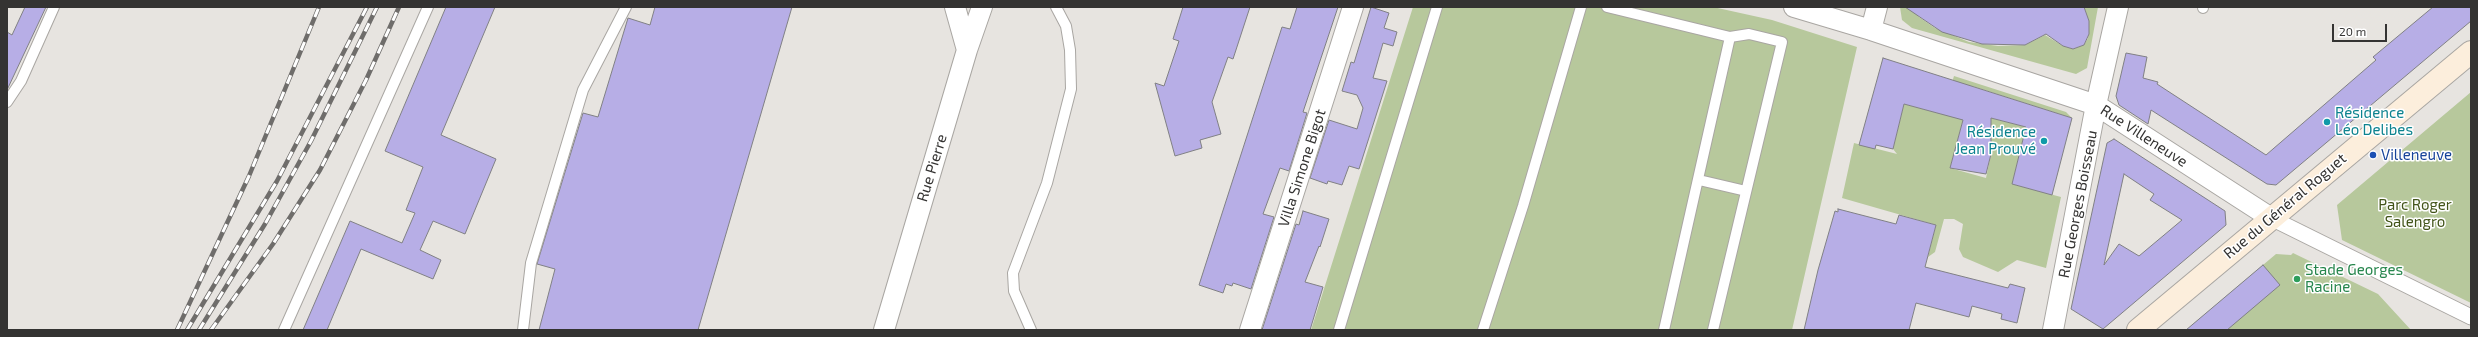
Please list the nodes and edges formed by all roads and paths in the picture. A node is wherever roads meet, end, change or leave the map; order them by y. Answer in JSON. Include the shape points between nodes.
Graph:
{"nodes":[{"id":1,"x":54,"y":7,"type":"edge"},
{"id":2,"x":428,"y":7,"type":"edge"},
{"id":3,"x":626,"y":7,"type":"edge"},
{"id":4,"x":955,"y":7,"type":"edge"},
{"id":5,"x":982,"y":7,"type":"edge"},
{"id":6,"x":1056,"y":7,"type":"edge"},
{"id":7,"x":1353,"y":7,"type":"edge"},
{"id":8,"x":1437,"y":7,"type":"edge"},
{"id":9,"x":1581,"y":7,"type":"edge"},
{"id":10,"x":1607,"y":7,"type":"edge"},
{"id":11,"x":1794,"y":7,"type":"edge"},
{"id":12,"x":1877,"y":7,"type":"edge"},
{"id":13,"x":2118,"y":7,"type":"edge"},
{"id":14,"x":1871,"y":30,"type":"junction"},
{"id":15,"x":1730,"y":36,"type":"junction"},
{"id":16,"x":967,"y":50,"type":"junction"},
{"id":17,"x":2471,"y":52,"type":"edge"},
{"id":18,"x":7,"y":102,"type":"edge"},
{"id":19,"x":2096,"y":105,"type":"junction"},
{"id":20,"x":1699,"y":180,"type":"junction"},
{"id":21,"x":1746,"y":191,"type":"junction"},
{"id":22,"x":2271,"y":218,"type":"junction"},
{"id":23,"x":2471,"y":317,"type":"edge"},
{"id":24,"x":284,"y":330,"type":"edge"},
{"id":25,"x":523,"y":330,"type":"edge"},
{"id":26,"x":884,"y":330,"type":"edge"},
{"id":27,"x":1031,"y":330,"type":"edge"},
{"id":28,"x":1250,"y":330,"type":"edge"},
{"id":29,"x":1339,"y":330,"type":"edge"},
{"id":30,"x":1483,"y":330,"type":"edge"},
{"id":31,"x":1664,"y":330,"type":"edge"},
{"id":32,"x":1713,"y":330,"type":"edge"},
{"id":33,"x":2053,"y":330,"type":"edge"},
{"id":34,"x":2138,"y":330,"type":"edge"}],
"edges":[{"from":1,"to":18,"type":"lane","via":[[21,81]]},
{"from":2,"to":24,"type":"lane"},
{"from":3,"to":25,"type":"lane","via":[[583,90],[531,263]]},
{"from":4,"to":16,"type":"street"},
{"from":5,"to":16,"type":"street","name":"Rue Pierre"},
{"from":6,"to":27,"type":"lane","via":[[1066,26],[1070,50],[1071,89],[1047,183],[1013,273],[1014,291]]},
{"from":7,"to":28,"type":"street","name":"Villa Simone Bigot"},
{"from":8,"to":29,"type":"lane"},
{"from":9,"to":30,"type":"lane","via":[[1523,206]]},
{"from":10,"to":15,"type":"lane"},
{"from":11,"to":14,"type":"street","name":"Rue Villeneuve"},
{"from":12,"to":14,"type":"street"},
{"from":13,"to":19,"type":"street","name":"Rue Georges Boisseau"},
{"from":14,"to":19,"type":"street","name":"Rue Villeneuve"},
{"from":15,"to":20,"type":"lane"},
{"from":15,"to":21,"type":"lane","via":[[1749,34],[1782,42]]},
{"from":16,"to":26,"type":"street","name":"Rue Pierre"},
{"from":17,"to":22,"type":"main road","name":"Rue du Général Roguet"},
{"from":19,"to":22,"type":"street","name":"Rue Villeneuve"},
{"from":19,"to":33,"type":"street","name":"Rue Georges Boisseau"},
{"from":20,"to":21,"type":"lane"},
{"from":20,"to":31,"type":"lane"},
{"from":21,"to":32,"type":"lane"},
{"from":22,"to":23,"type":"street","name":"Rue Villeneuve"},
{"from":22,"to":34,"type":"main road","name":"Rue du Général Roguet"}]}
